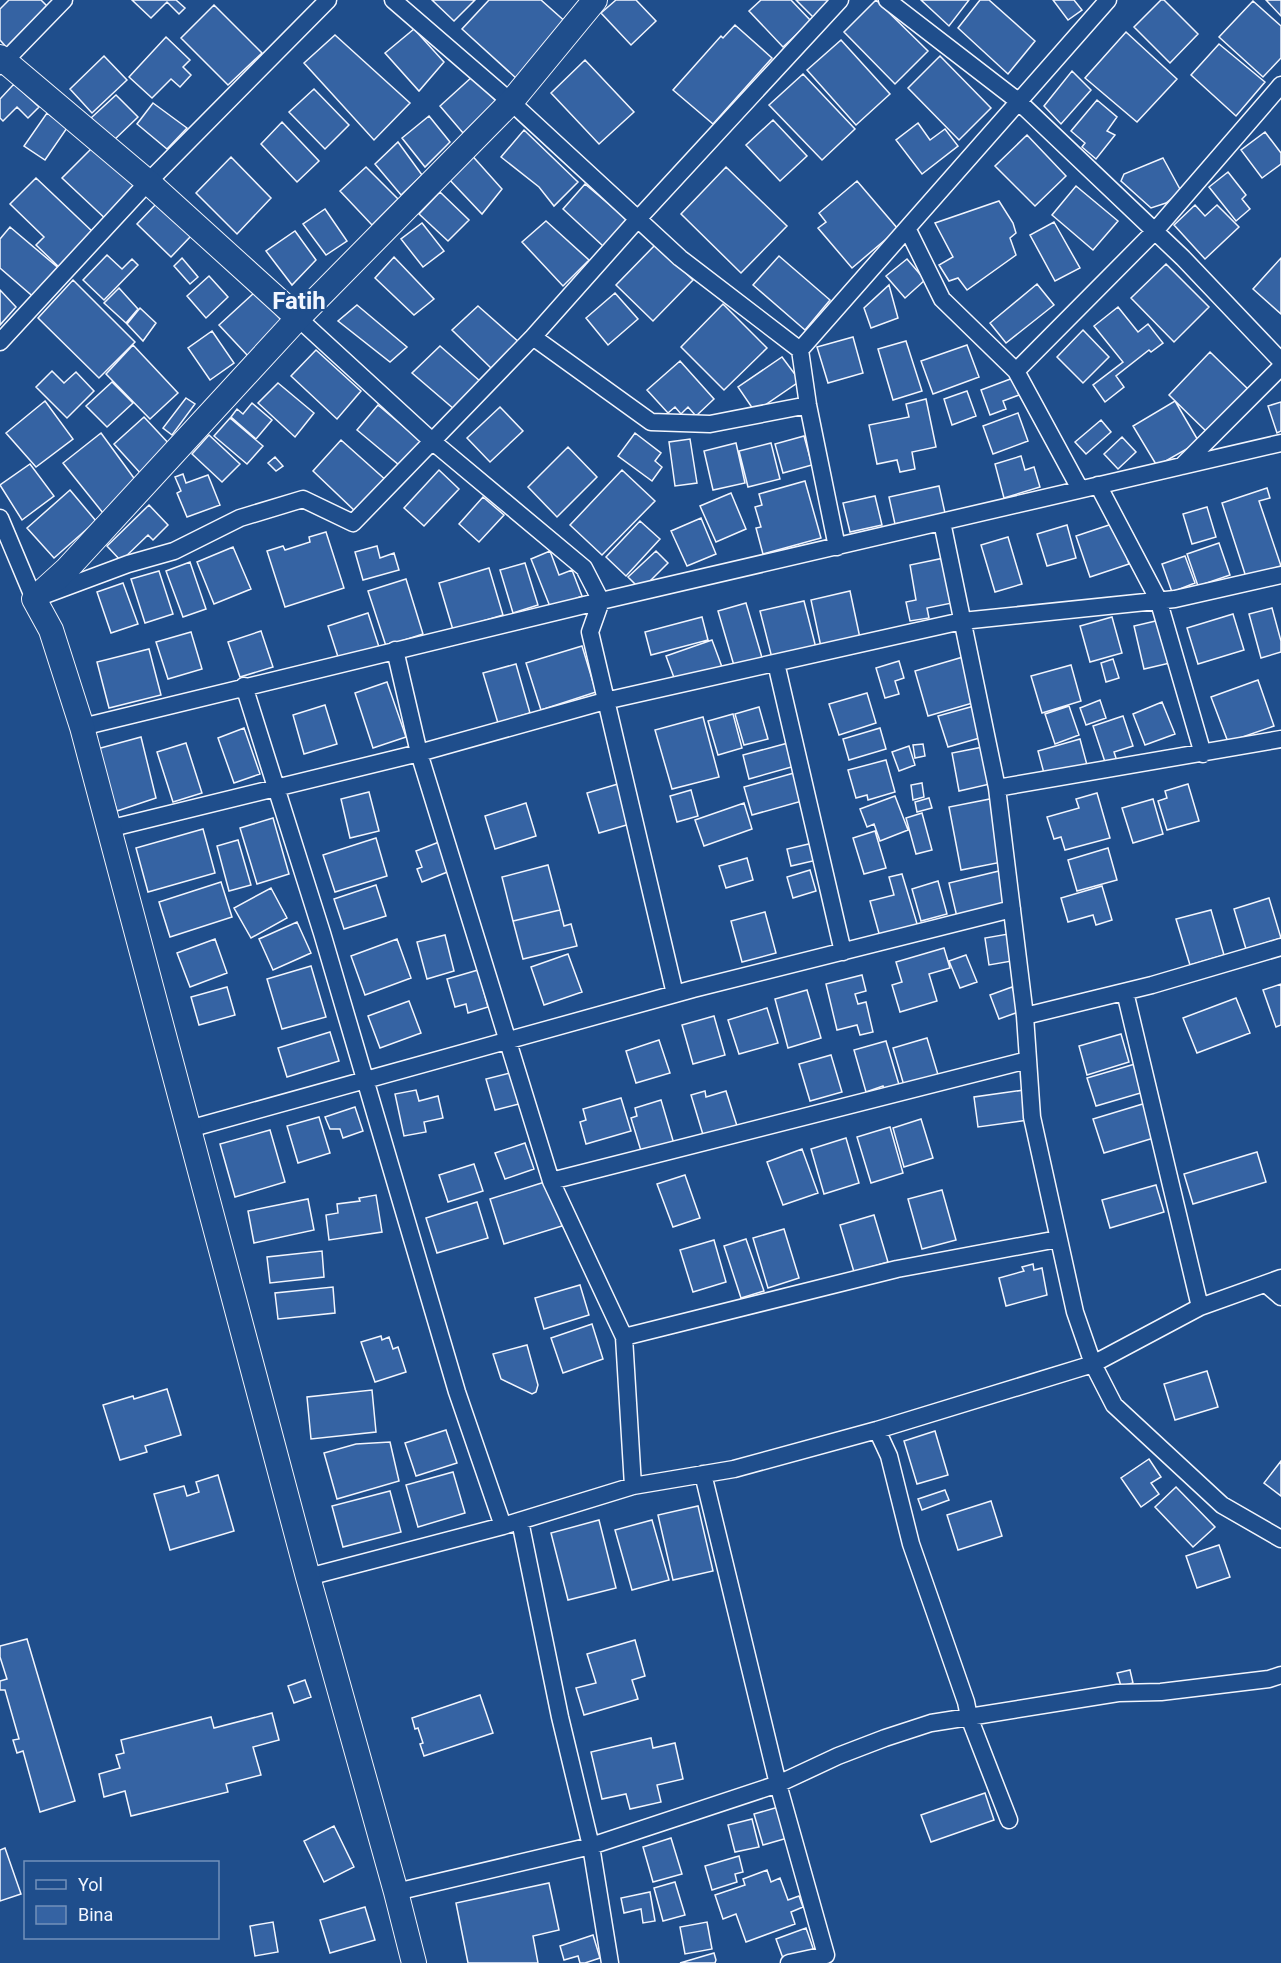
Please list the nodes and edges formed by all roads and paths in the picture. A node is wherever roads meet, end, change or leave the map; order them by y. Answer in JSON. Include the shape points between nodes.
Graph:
{"nodes":[{"id":1,"x":64,"y":0,"type":"edge"},
{"id":2,"x":328,"y":0,"type":"edge"},
{"id":3,"x":393,"y":0,"type":"edge"},
{"id":4,"x":595,"y":0,"type":"edge"},
{"id":5,"x":840,"y":0,"type":"edge"},
{"id":6,"x":887,"y":0,"type":"edge"},
{"id":7,"x":1108,"y":0,"type":"edge"},
{"id":8,"x":2,"y":61,"type":"edge"},
{"id":9,"x":1281,"y":85,"type":"edge"},
{"id":10,"x":1018,"y":101,"type":"junction"},
{"id":11,"x":511,"y":102,"type":"junction"},
{"id":12,"x":148,"y":182,"type":"junction"},
{"id":13,"x":637,"y":220,"type":"junction"},
{"id":14,"x":908,"y":230,"type":"junction"},
{"id":15,"x":1155,"y":232,"type":"junction"},
{"id":16,"x":298,"y":318,"type":"junction"},
{"id":17,"x":533,"y":337,"type":"junction"},
{"id":18,"x":0,"y":342,"type":"edge"},
{"id":19,"x":800,"y":350,"type":"junction"},
{"id":20,"x":1281,"y":362,"type":"edge"},
{"id":21,"x":1281,"y":367,"type":"edge"},
{"id":22,"x":1016,"y":371,"type":"junction"},
{"id":23,"x":808,"y":405,"type":"junction"},
{"id":24,"x":432,"y":441,"type":"junction"},
{"id":25,"x":1281,"y":443,"type":"edge"},
{"id":26,"x":1182,"y":466,"type":"junction"},
{"id":27,"x":1098,"y":485,"type":"junction"},
{"id":28,"x":1080,"y":489,"type":"junction"},
{"id":29,"x":0,"y":518,"type":"edge"},
{"id":30,"x":942,"y":522,"type":"junction"},
{"id":31,"x":837,"y":547,"type":"junction"},
{"id":32,"x":1281,"y":575,"type":"edge"},
{"id":33,"x":34,"y":599,"type":"junction"},
{"id":34,"x":1158,"y":599,"type":"junction"},
{"id":35,"x":601,"y":601,"type":"junction"},
{"id":36,"x":962,"y":621,"type":"junction"},
{"id":37,"x":395,"y":650,"type":"junction"},
{"id":38,"x":777,"y":663,"type":"junction"},
{"id":39,"x":244,"y":686,"type":"junction"},
{"id":40,"x":605,"y":701,"type":"junction"},
{"id":41,"x":82,"y":727,"type":"junction"},
{"id":42,"x":1281,"y":739,"type":"edge"},
{"id":43,"x":419,"y":753,"type":"junction"},
{"id":44,"x":1203,"y":754,"type":"junction"},
{"id":45,"x":275,"y":788,"type":"junction"},
{"id":46,"x":998,"y":788,"type":"junction"},
{"id":47,"x":108,"y":829,"type":"junction"},
{"id":48,"x":1012,"y":909,"type":"junction"},
{"id":49,"x":1281,"y":947,"type":"edge"},
{"id":50,"x":843,"y":951,"type":"junction"},
{"id":51,"x":1125,"y":992,"type":"junction"},
{"id":52,"x":675,"y":994,"type":"junction"},
{"id":53,"x":1025,"y":1016,"type":"junction"},
{"id":54,"x":507,"y":1040,"type":"junction"},
{"id":55,"x":1028,"y":1060,"type":"junction"},
{"id":56,"x":365,"y":1081,"type":"junction"},
{"id":57,"x":189,"y":1129,"type":"junction"},
{"id":58,"x":551,"y":1180,"type":"junction"},
{"id":59,"x":1059,"y":1239,"type":"junction"},
{"id":60,"x":1274,"y":1282,"type":"edge"},
{"id":61,"x":1281,"y":1297,"type":"edge"},
{"id":62,"x":1200,"y":1307,"type":"junction"},
{"id":63,"x":624,"y":1337,"type":"junction"},
{"id":64,"x":1093,"y":1364,"type":"junction"},
{"id":65,"x":878,"y":1430,"type":"junction"},
{"id":66,"x":703,"y":1474,"type":"junction"},
{"id":67,"x":633,"y":1486,"type":"junction"},
{"id":68,"x":511,"y":1523,"type":"junction"},
{"id":69,"x":1281,"y":1539,"type":"edge"},
{"id":70,"x":308,"y":1577,"type":"junction"},
{"id":71,"x":1281,"y":1675,"type":"edge"},
{"id":72,"x":969,"y":1717,"type":"junction"},
{"id":73,"x":778,"y":1784,"type":"junction"},
{"id":74,"x":1009,"y":1820,"type":"dead end"},
{"id":75,"x":591,"y":1846,"type":"junction"},
{"id":76,"x":396,"y":1892,"type":"junction"},
{"id":77,"x":414,"y":1963,"type":"edge"},
{"id":78,"x":610,"y":1963,"type":"edge"},
{"id":79,"x":789,"y":1963,"type":"edge"}],
"edges":[{"from":1,"to":8,"type":"street"},
{"from":2,"to":12,"type":"street"},
{"from":3,"to":11,"type":"street"},
{"from":4,"to":11,"type":"street"},
{"from":5,"to":13,"type":"street"},
{"from":6,"to":10,"type":"street"},
{"from":7,"to":10,"type":"street"},
{"from":8,"to":12,"type":"street"},
{"from":9,"to":15,"type":"street"},
{"from":10,"to":14,"type":"street"},
{"from":10,"to":15,"type":"street"},
{"from":11,"to":13,"type":"street"},
{"from":11,"to":16,"type":"street"},
{"from":12,"to":16,"type":"street"},
{"from":12,"to":18,"type":"street"},
{"from":13,"to":17,"type":"street"},
{"from":13,"to":19,"type":"street"},
{"from":14,"to":19,"type":"street"},
{"from":14,"to":22,"type":"street","via":[[942,299]]},
{"from":15,"to":20,"type":"street"},
{"from":15,"to":22,"type":"street"},
{"from":16,"to":24,"type":"street"},
{"from":16,"to":33,"type":"street"},
{"from":17,"to":23,"type":"street","via":[[651,422],[711,424]]},
{"from":17,"to":24,"type":"street"},
{"from":19,"to":23,"type":"street"},
{"from":21,"to":26,"type":"street"},
{"from":22,"to":28,"type":"street"},
{"from":23,"to":31,"type":"street"},
{"from":24,"to":33,"type":"street","via":[[353,523],[303,499],[240,518],[174,551]]},
{"from":24,"to":35,"type":"street","via":[[584,568]]},
{"from":25,"to":26,"type":"street"},
{"from":26,"to":27,"type":"street"},
{"from":27,"to":28,"type":"street"},
{"from":27,"to":34,"type":"street"},
{"from":28,"to":30,"type":"street"},
{"from":29,"to":33,"type":"street"},
{"from":30,"to":31,"type":"street"},
{"from":30,"to":36,"type":"street"},
{"from":31,"to":35,"type":"street"},
{"from":32,"to":34,"type":"street","via":[[1175,599]]},
{"from":33,"to":41,"type":"street","via":[[51,630]]},
{"from":34,"to":36,"type":"street"},
{"from":34,"to":44,"type":"street"},
{"from":35,"to":37,"type":"street"},
{"from":35,"to":40,"type":"street","via":[[590,632]]},
{"from":36,"to":38,"type":"street"},
{"from":36,"to":46,"type":"street"},
{"from":37,"to":39,"type":"street"},
{"from":37,"to":43,"type":"street"},
{"from":38,"to":40,"type":"street"},
{"from":38,"to":50,"type":"street"},
{"from":39,"to":41,"type":"street"},
{"from":39,"to":45,"type":"street"},
{"from":40,"to":43,"type":"street"},
{"from":40,"to":52,"type":"street"},
{"from":41,"to":47,"type":"street"},
{"from":42,"to":44,"type":"street"},
{"from":43,"to":45,"type":"street"},
{"from":43,"to":54,"type":"street"},
{"from":44,"to":46,"type":"street"},
{"from":45,"to":47,"type":"street"},
{"from":45,"to":56,"type":"street"},
{"from":46,"to":48,"type":"street"},
{"from":47,"to":57,"type":"street"},
{"from":48,"to":50,"type":"street"},
{"from":48,"to":53,"type":"street"},
{"from":49,"to":51,"type":"street"},
{"from":50,"to":52,"type":"street"},
{"from":51,"to":53,"type":"street"},
{"from":51,"to":62,"type":"street"},
{"from":52,"to":54,"type":"street"},
{"from":53,"to":55,"type":"street"},
{"from":54,"to":56,"type":"street"},
{"from":54,"to":58,"type":"street"},
{"from":55,"to":58,"type":"street"},
{"from":55,"to":59,"type":"street","via":[[1032,1117]]},
{"from":56,"to":57,"type":"street"},
{"from":56,"to":68,"type":"street","via":[[457,1392]]},
{"from":57,"to":70,"type":"street"},
{"from":58,"to":63,"type":"street"},
{"from":59,"to":63,"type":"street","via":[[897,1269]]},
{"from":59,"to":64,"type":"street","via":[[1075,1312]]},
{"from":60,"to":61,"type":"street"},
{"from":60,"to":62,"type":"street"},
{"from":62,"to":64,"type":"street"},
{"from":63,"to":67,"type":"street"},
{"from":64,"to":65,"type":"street"},
{"from":64,"to":69,"type":"street","via":[[1114,1405],[1222,1505]]},
{"from":65,"to":66,"type":"street"},
{"from":65,"to":72,"type":"street"},
{"from":66,"to":67,"type":"street"},
{"from":66,"to":73,"type":"street"},
{"from":67,"to":68,"type":"street"},
{"from":68,"to":70,"type":"street"},
{"from":68,"to":75,"type":"street"},
{"from":70,"to":76,"type":"street"},
{"from":71,"to":72,"type":"street","via":[[1161,1692],[1118,1693]]},
{"from":72,"to":73,"type":"street","via":[[931,1723],[885,1738]]},
{"from":72,"to":74,"type":"street"},
{"from":73,"to":75,"type":"street"},
{"from":73,"to":79,"type":"street","via":[[826,1955]]},
{"from":75,"to":76,"type":"street"},
{"from":75,"to":78,"type":"street"},
{"from":76,"to":77,"type":"street"}]}
